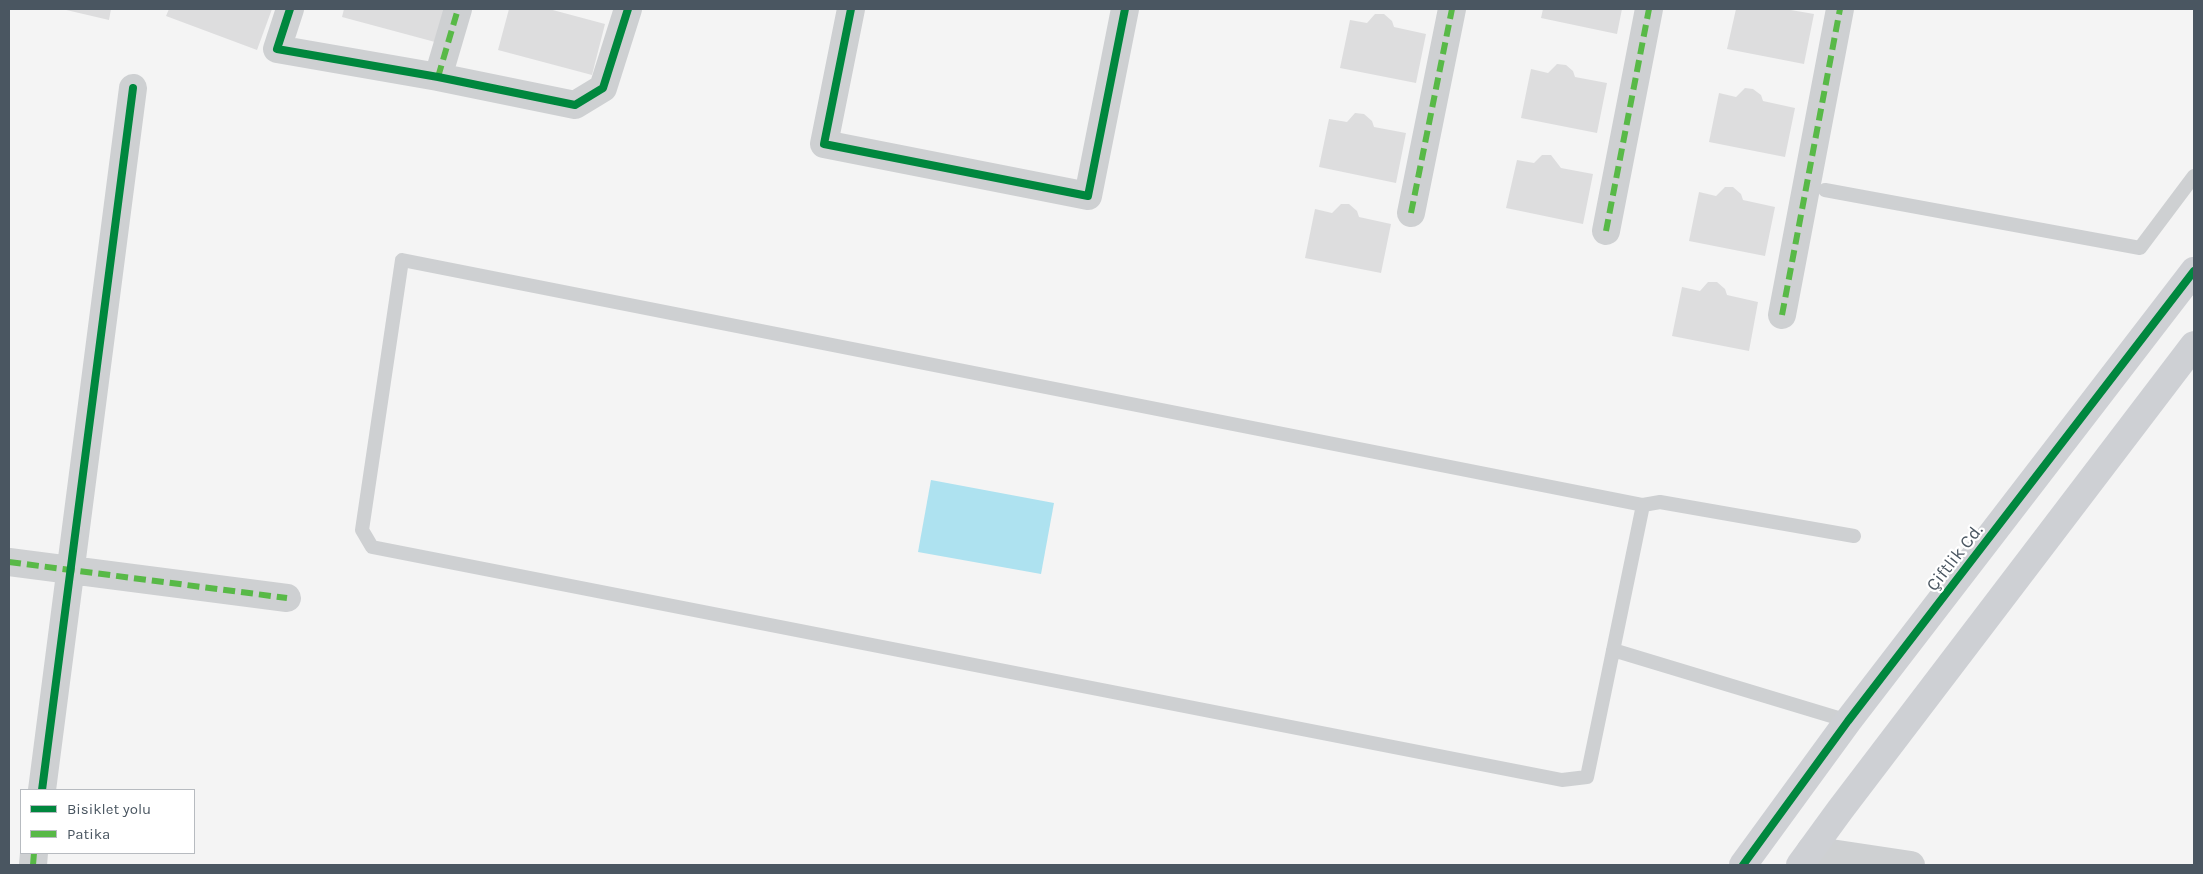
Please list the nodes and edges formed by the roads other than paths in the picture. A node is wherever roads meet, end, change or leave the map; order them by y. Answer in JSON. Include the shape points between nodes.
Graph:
{"nodes":[{"id":1,"x":290,"y":9,"type":"edge"},
{"id":2,"x":458,"y":9,"type":"edge"},
{"id":3,"x":628,"y":9,"type":"edge"},
{"id":4,"x":851,"y":9,"type":"edge"},
{"id":5,"x":1125,"y":9,"type":"edge"},
{"id":6,"x":1452,"y":9,"type":"edge"},
{"id":7,"x":1649,"y":9,"type":"edge"},
{"id":8,"x":1840,"y":9,"type":"edge"},
{"id":9,"x":438,"y":77,"type":"junction"},
{"id":10,"x":133,"y":88,"type":"dead end"},
{"id":11,"x":2194,"y":176,"type":"edge"},
{"id":12,"x":1826,"y":190,"type":"dead end"},
{"id":13,"x":1411,"y":213,"type":"dead end"},
{"id":14,"x":1606,"y":231,"type":"dead end"},
{"id":15,"x":2194,"y":271,"type":"edge"},
{"id":16,"x":1782,"y":315,"type":"dead end"},
{"id":17,"x":2194,"y":345,"type":"edge"},
{"id":18,"x":1643,"y":505,"type":"junction"},
{"id":19,"x":1854,"y":536,"type":"dead end"},
{"id":20,"x":9,"y":562,"type":"edge"},
{"id":21,"x":71,"y":570,"type":"junction"},
{"id":22,"x":287,"y":598,"type":"dead end"},
{"id":23,"x":1613,"y":650,"type":"junction"},
{"id":24,"x":1848,"y":721,"type":"junction"},
{"id":25,"x":42,"y":789,"type":"edge"},
{"id":26,"x":1806,"y":858,"type":"edge"},
{"id":27,"x":1743,"y":865,"type":"edge"},
{"id":28,"x":1911,"y":865,"type":"edge"}],
"edges":[{"from":1,"to":9,"type":"street","via":[[277,49]]},
{"from":2,"to":9,"type":"street"},
{"from":3,"to":9,"type":"street","via":[[603,88],[575,105]]},
{"from":4,"to":5,"type":"street","via":[[824,144],[1088,196]]},
{"from":6,"to":13,"type":"street"},
{"from":7,"to":14,"type":"street"},
{"from":8,"to":16,"type":"street"},
{"from":10,"to":21,"type":"street"},
{"from":11,"to":12,"type":"lane","via":[[2140,248]]},
{"from":15,"to":24,"type":"street","name":"Çiftlik Cd."},
{"from":17,"to":26,"type":"street"},
{"from":18,"to":19,"type":"lane","via":[[1660,502]]},
{"from":18,"to":23,"type":"lane"},
{"from":18,"to":23,"type":"lane","via":[[402,260],[362,530],[372,547],[1562,780],[1587,777]]},
{"from":20,"to":21,"type":"street"},
{"from":21,"to":22,"type":"street"},
{"from":21,"to":25,"type":"street"},
{"from":23,"to":24,"type":"lane"},
{"from":24,"to":27,"type":"street","name":"Çiftlik Cd."},
{"from":26,"to":28,"type":"street"}]}
